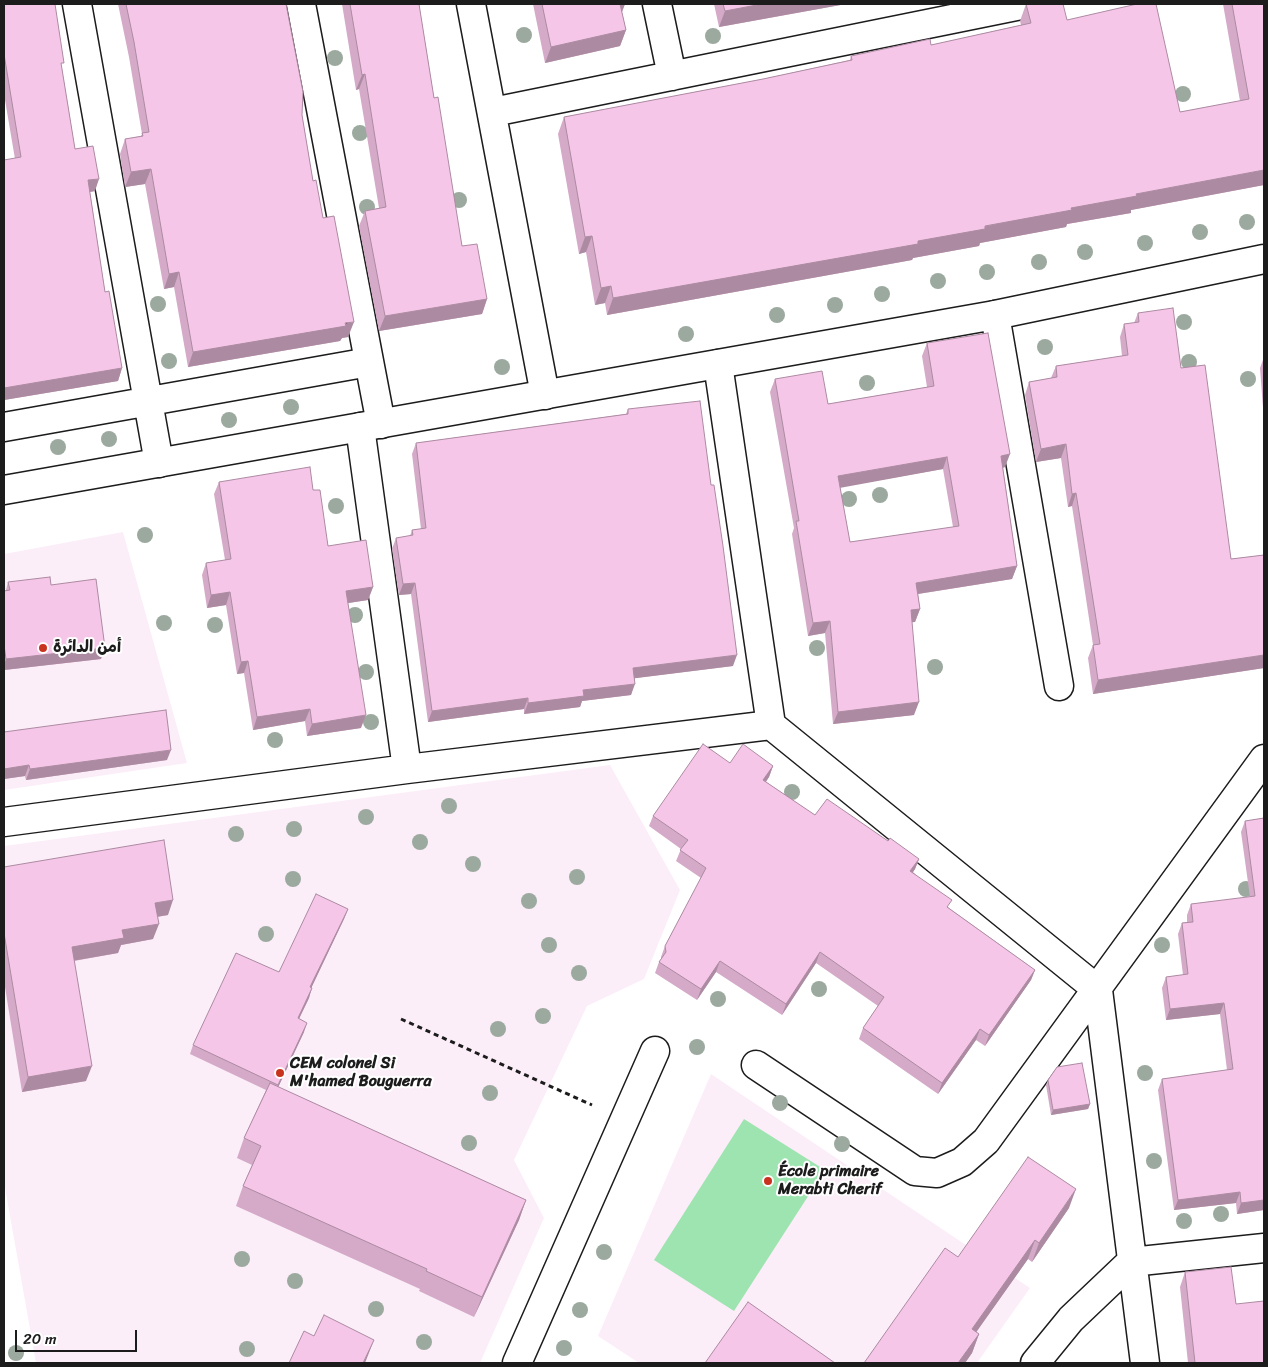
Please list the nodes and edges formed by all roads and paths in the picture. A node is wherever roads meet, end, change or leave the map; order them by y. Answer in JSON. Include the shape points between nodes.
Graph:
{"nodes":[{"id":1,"x":77,"y":4,"type":"edge"},
{"id":2,"x":301,"y":4,"type":"edge"},
{"id":3,"x":471,"y":4,"type":"edge"},
{"id":4,"x":657,"y":4,"type":"edge"},
{"id":5,"x":1026,"y":4,"type":"edge"},
{"id":6,"x":918,"y":15,"type":"edge"},
{"id":7,"x":672,"y":76,"type":"junction"},
{"id":8,"x":493,"y":112,"type":"junction"},
{"id":9,"x":1264,"y":259,"type":"edge"},
{"id":10,"x":995,"y":315,"type":"junction"},
{"id":11,"x":369,"y":362,"type":"junction"},
{"id":12,"x":718,"y":364,"type":"junction"},
{"id":13,"x":545,"y":395,"type":"junction"},
{"id":14,"x":149,"y":402,"type":"junction"},
{"id":15,"x":371,"y":425,"type":"junction"},
{"id":16,"x":4,"y":427,"type":"edge"},
{"id":17,"x":159,"y":463,"type":"junction"},
{"id":18,"x":4,"y":490,"type":"edge"},
{"id":19,"x":1059,"y":686,"type":"dead end"},
{"id":20,"x":771,"y":725,"type":"junction"},
{"id":21,"x":1263,"y":762,"type":"edge"},
{"id":22,"x":407,"y":769,"type":"junction"},
{"id":23,"x":4,"y":822,"type":"edge"},
{"id":24,"x":1098,"y":990,"type":"junction"},
{"id":25,"x":401,"y":1018,"type":"dead end"},
{"id":26,"x":655,"y":1050,"type":"dead end"},
{"id":27,"x":756,"y":1065,"type":"dead end"},
{"id":28,"x":624,"y":1119,"type":"junction"},
{"id":29,"x":1264,"y":1248,"type":"edge"},
{"id":30,"x":1131,"y":1262,"type":"junction"},
{"id":31,"x":517,"y":1363,"type":"edge"},
{"id":32,"x":1035,"y":1363,"type":"edge"},
{"id":33,"x":1145,"y":1363,"type":"edge"}],
"edges":[{"from":1,"to":14,"type":"street"},
{"from":2,"to":11,"type":"street"},
{"from":3,"to":8,"type":"street"},
{"from":4,"to":7,"type":"street"},
{"from":5,"to":6,"type":"street"},
{"from":6,"to":7,"type":"street"},
{"from":7,"to":8,"type":"street"},
{"from":8,"to":13,"type":"street"},
{"from":9,"to":10,"type":"street"},
{"from":10,"to":12,"type":"street"},
{"from":10,"to":19,"type":"street"},
{"from":11,"to":14,"type":"street"},
{"from":11,"to":15,"type":"street"},
{"from":12,"to":13,"type":"street"},
{"from":12,"to":20,"type":"street"},
{"from":13,"to":15,"type":"street"},
{"from":14,"to":16,"type":"street"},
{"from":14,"to":17,"type":"street"},
{"from":15,"to":17,"type":"street"},
{"from":15,"to":22,"type":"street"},
{"from":17,"to":18,"type":"street"},
{"from":20,"to":22,"type":"street"},
{"from":20,"to":24,"type":"street"},
{"from":21,"to":24,"type":"street"},
{"from":22,"to":23,"type":"street"},
{"from":24,"to":27,"type":"street","via":[[986,1141],[962,1162],[937,1174],[915,1171]]},
{"from":24,"to":30,"type":"street"},
{"from":25,"to":28,"type":"path"},
{"from":26,"to":28,"type":"street"},
{"from":28,"to":31,"type":"street"},
{"from":29,"to":30,"type":"street"},
{"from":30,"to":32,"type":"street","via":[[1071,1319]]},
{"from":30,"to":33,"type":"street"}]}
